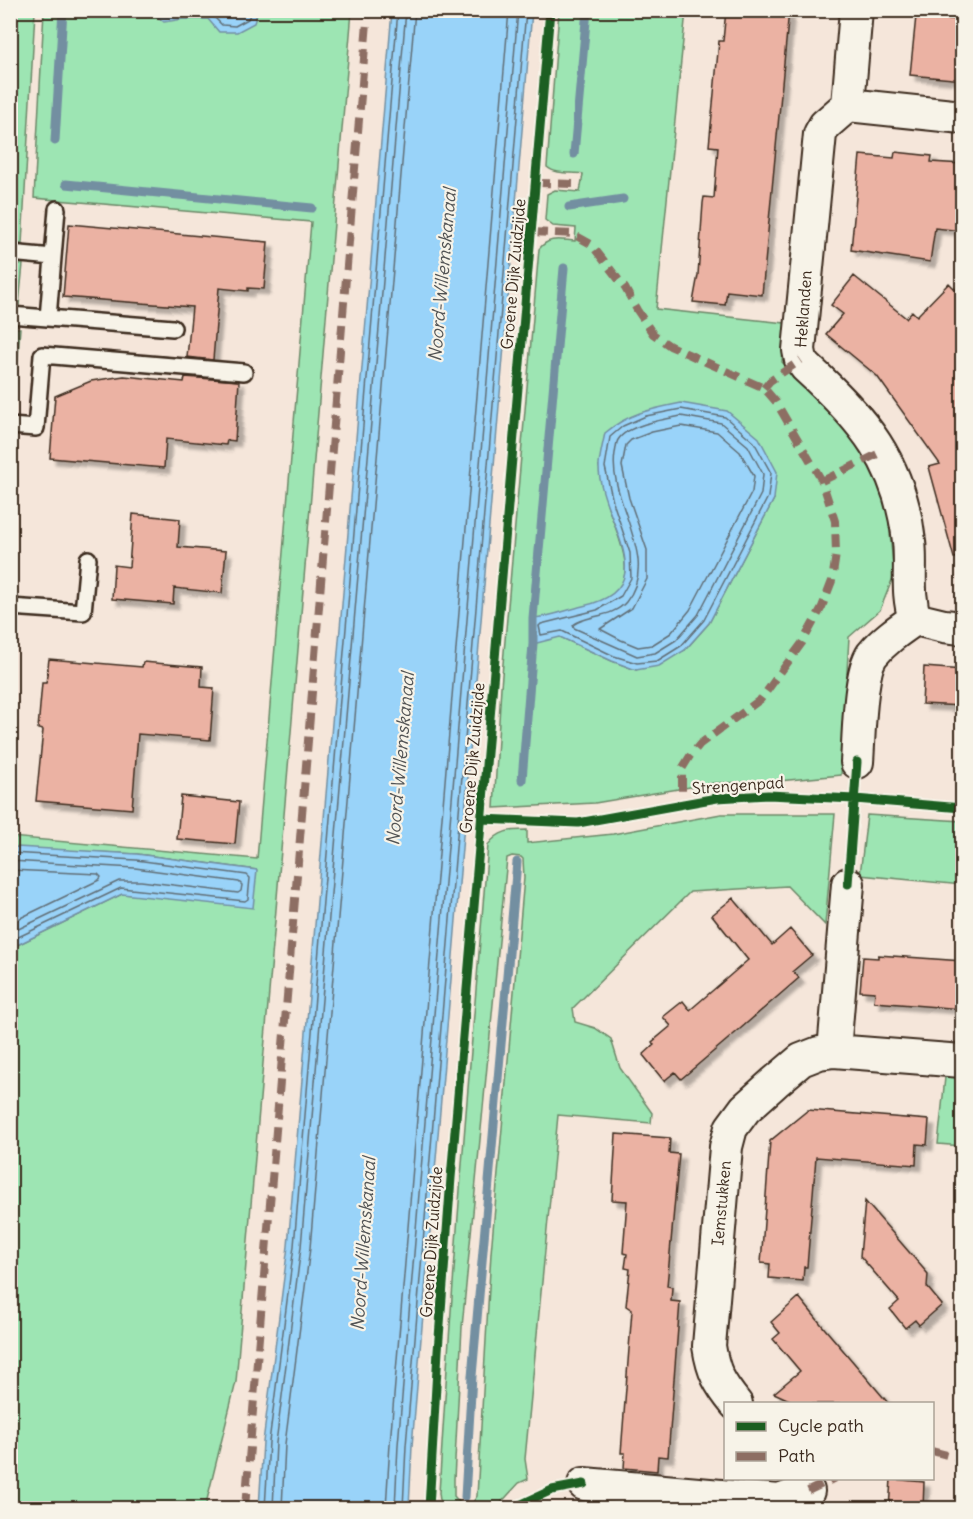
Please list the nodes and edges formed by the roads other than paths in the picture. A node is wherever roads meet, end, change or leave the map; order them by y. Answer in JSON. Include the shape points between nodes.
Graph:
{"nodes":[{"id":1,"x":856,"y":10,"type":"edge"},
{"id":2,"x":848,"y":105,"type":"junction"},
{"id":3,"x":963,"y":117,"type":"edge"},
{"id":4,"x":57,"y":209,"type":"dead end"},
{"id":5,"x":10,"y":253,"type":"edge"},
{"id":6,"x":52,"y":257,"type":"junction"},
{"id":7,"x":10,"y":315,"type":"edge"},
{"id":8,"x":48,"y":318,"type":"junction"},
{"id":9,"x":173,"y":327,"type":"dead end"},
{"id":10,"x":244,"y":372,"type":"dead end"},
{"id":11,"x":10,"y":426,"type":"edge"},
{"id":12,"x":88,"y":560,"type":"dead end"},
{"id":13,"x":10,"y":607,"type":"edge"},
{"id":14,"x":915,"y":619,"type":"junction"},
{"id":15,"x":963,"y":628,"type":"edge"},
{"id":16,"x":857,"y":762,"type":"dead end"},
{"id":17,"x":848,"y":884,"type":"dead end"},
{"id":18,"x":834,"y":1051,"type":"junction"},
{"id":19,"x":963,"y":1061,"type":"edge"},
{"id":20,"x":734,"y":1402,"type":"edge"},
{"id":21,"x":584,"y":1484,"type":"dead end"},
{"id":22,"x":807,"y":1493,"type":"edge"}],
"edges":[{"from":1,"to":2,"type":"street"},
{"from":2,"to":3,"type":"street"},
{"from":2,"to":14,"type":"street","name":"Heklanden","via":[[820,134],[799,350],[806,367],[870,434],[897,487],[909,541],[909,584]]},
{"from":4,"to":6,"type":"lane"},
{"from":5,"to":6,"type":"lane"},
{"from":6,"to":8,"type":"lane"},
{"from":7,"to":8,"type":"lane"},
{"from":8,"to":9,"type":"lane"},
{"from":10,"to":11,"type":"lane","via":[[42,355],[36,428]]},
{"from":12,"to":13,"type":"lane","via":[[82,612]]},
{"from":14,"to":15,"type":"street"},
{"from":14,"to":16,"type":"street","via":[[887,638],[871,658],[864,680]]},
{"from":17,"to":18,"type":"street"},
{"from":18,"to":19,"type":"street","name":"Iemstukken"},
{"from":18,"to":20,"type":"street","name":"Iemstukken","via":[[801,1060],[745,1109],[731,1128],[726,1147],[709,1346],[712,1367]]},
{"from":21,"to":22,"type":"street","via":[[779,1501]]}]}
